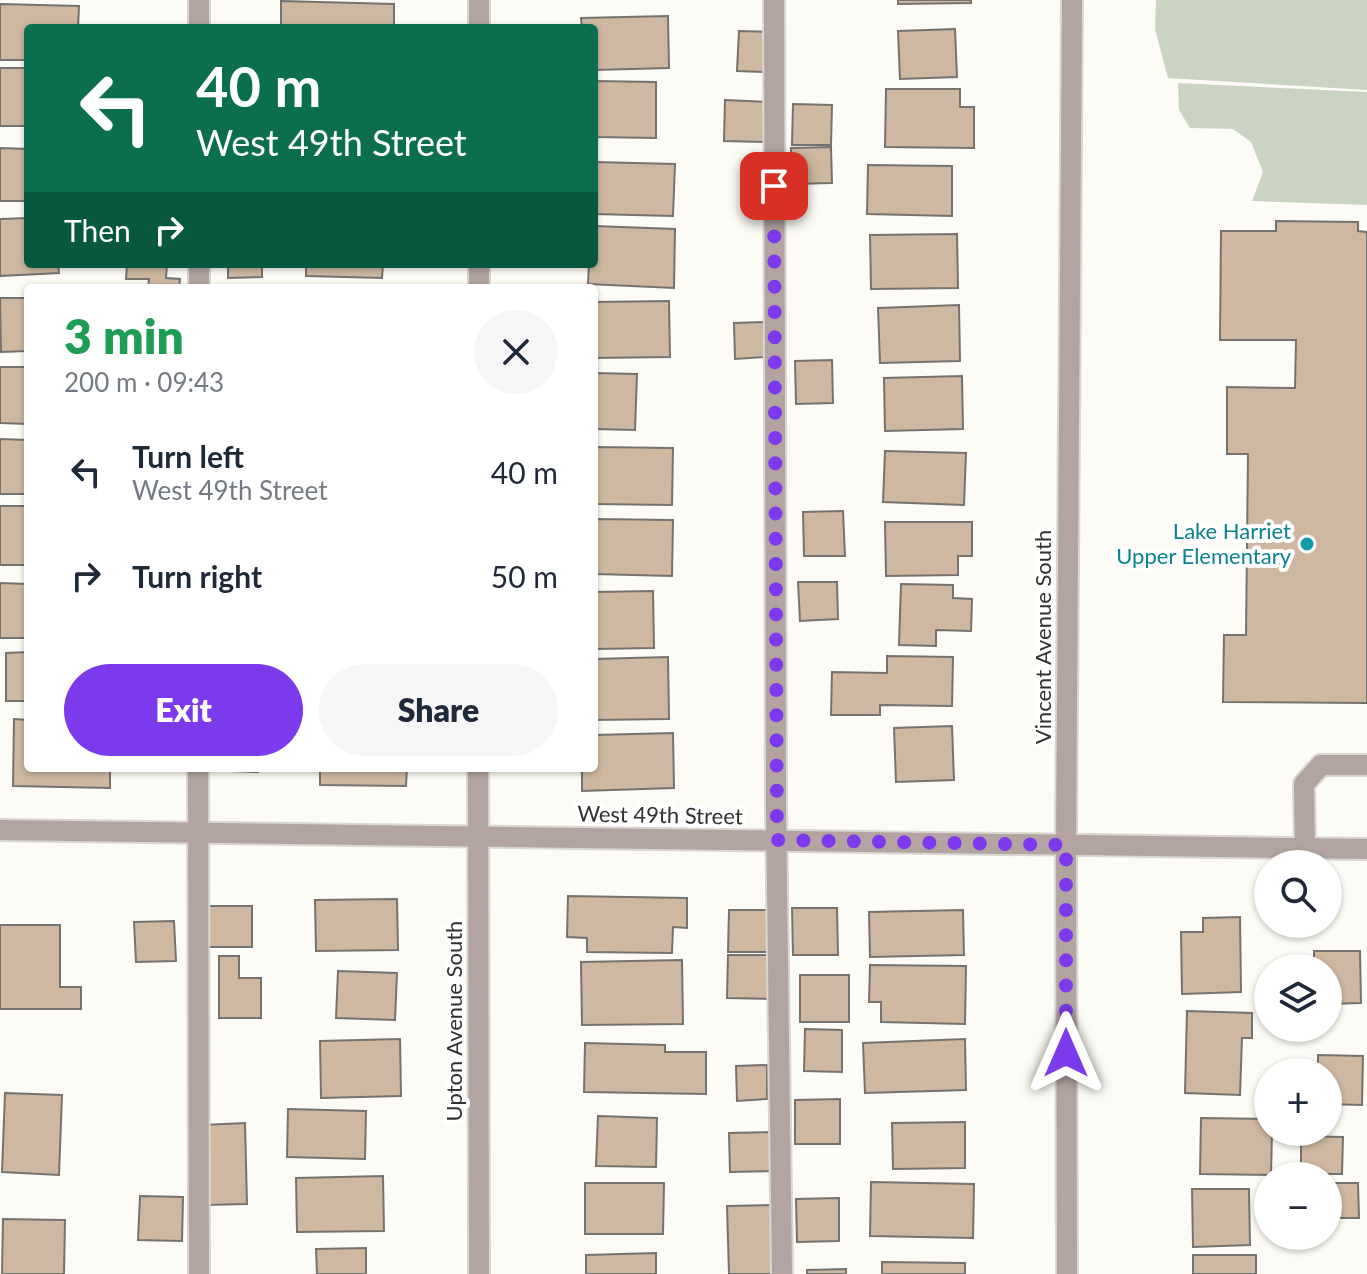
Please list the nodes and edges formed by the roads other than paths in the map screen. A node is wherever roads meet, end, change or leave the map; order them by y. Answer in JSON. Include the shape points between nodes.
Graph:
{"nodes":[{"id":1,"x":199,"y":0,"type":"edge"},
{"id":2,"x":479,"y":0,"type":"edge"},
{"id":3,"x":774,"y":0,"type":"edge"},
{"id":4,"x":1072,"y":0,"type":"edge"},
{"id":5,"x":199,"y":24,"type":"edge"},
{"id":6,"x":479,"y":24,"type":"edge"},
{"id":7,"x":1367,"y":765,"type":"edge"},
{"id":8,"x":198,"y":772,"type":"edge"},
{"id":9,"x":478,"y":772,"type":"edge"},
{"id":10,"x":0,"y":830,"type":"edge"},
{"id":11,"x":198,"y":833,"type":"junction"},
{"id":12,"x":477,"y":837,"type":"junction"},
{"id":13,"x":777,"y":840,"type":"junction"},
{"id":14,"x":1066,"y":845,"type":"junction"},
{"id":15,"x":1305,"y":848,"type":"junction"},
{"id":16,"x":1367,"y":849,"type":"edge"},
{"id":17,"x":199,"y":1274,"type":"edge"},
{"id":18,"x":479,"y":1274,"type":"edge"},
{"id":19,"x":782,"y":1274,"type":"edge"},
{"id":20,"x":1067,"y":1274,"type":"edge"}],
"edges":[{"from":1,"to":5,"type":"street"},
{"from":2,"to":6,"type":"street"},
{"from":3,"to":13,"type":"street"},
{"from":4,"to":14,"type":"street","name":"Vincent Avenue South"},
{"from":7,"to":15,"type":"street","via":[[1321,765],[1304,784]]},
{"from":8,"to":11,"type":"street"},
{"from":9,"to":12,"type":"street","name":"Upton Avenue South"},
{"from":10,"to":11,"type":"street","name":"West 49th Street"},
{"from":11,"to":12,"type":"street","name":"West 49th Street"},
{"from":11,"to":17,"type":"street"},
{"from":12,"to":13,"type":"street","name":"West 49th Street"},
{"from":12,"to":18,"type":"street","name":"Upton Avenue South"},
{"from":13,"to":14,"type":"street","name":"West 49th Street"},
{"from":13,"to":19,"type":"street"},
{"from":14,"to":15,"type":"street","name":"West 49th Street"},
{"from":14,"to":20,"type":"street","name":"Vincent Avenue South"},
{"from":15,"to":16,"type":"street","name":"West 49th Street"}]}
